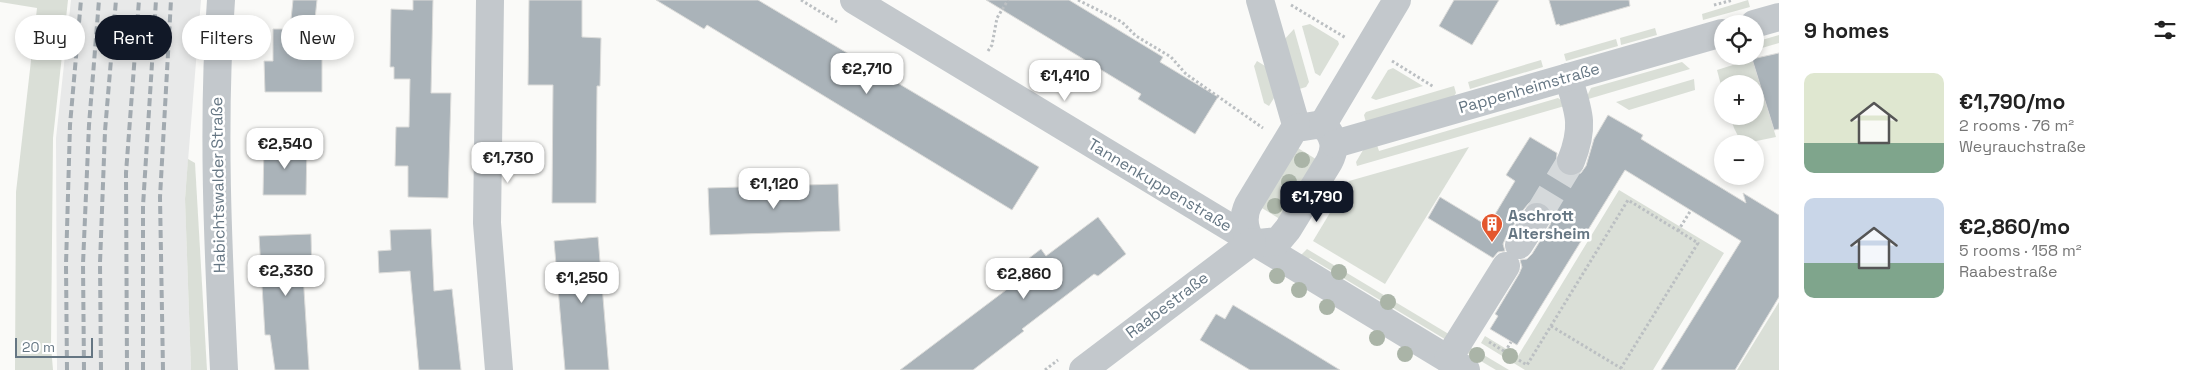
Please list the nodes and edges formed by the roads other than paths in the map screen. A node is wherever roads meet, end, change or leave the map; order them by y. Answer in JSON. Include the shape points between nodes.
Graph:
{"nodes":[{"id":1,"x":221,"y":0,"type":"edge"},
{"id":2,"x":490,"y":0,"type":"edge"},
{"id":3,"x":854,"y":0,"type":"edge"},
{"id":4,"x":1260,"y":0,"type":"edge"},
{"id":5,"x":1397,"y":0,"type":"edge"},
{"id":6,"x":1779,"y":16,"type":"edge"},
{"id":7,"x":1764,"y":21,"type":"edge"},
{"id":8,"x":1714,"y":35,"type":"edge"},
{"id":9,"x":1568,"y":77,"type":"junction"},
{"id":10,"x":1318,"y":132,"type":"junction"},
{"id":11,"x":1571,"y":161,"type":"tunnel mouth"},
{"id":12,"x":1537,"y":217,"type":"tunnel mouth"},
{"id":13,"x":1252,"y":242,"type":"junction"},
{"id":14,"x":1457,"y":365,"type":"edge"},
{"id":15,"x":224,"y":370,"type":"edge"},
{"id":16,"x":499,"y":370,"type":"edge"},
{"id":17,"x":1083,"y":370,"type":"edge"}],
"edges":[{"from":1,"to":15,"type":"street","name":"Habichtswalder Straße","via":[[216,63],[217,216]]},
{"from":2,"to":16,"type":"street","via":[[487,223]]},
{"from":3,"to":13,"type":"street","name":"Tannenkuppenstraße"},
{"from":4,"to":10,"type":"street"},
{"from":5,"to":10,"type":"street"},
{"from":6,"to":7,"type":"street"},
{"from":8,"to":9,"type":"street","name":"Pappenheimstraße"},
{"from":9,"to":10,"type":"street","name":"Pappenheimstraße"},
{"from":9,"to":11,"type":"street","via":[[1580,121],[1579,139]]},
{"from":10,"to":13,"type":"street","via":[[1293,131],[1243,216]]},
{"from":10,"to":13,"type":"street","via":[[1334,153],[1278,240]]},
{"from":12,"to":14,"type":"street","via":[[1467,328]]},
{"from":13,"to":14,"type":"street","name":"Tannenkuppenstraße"},
{"from":13,"to":17,"type":"street","name":"Raabestraße"}]}
